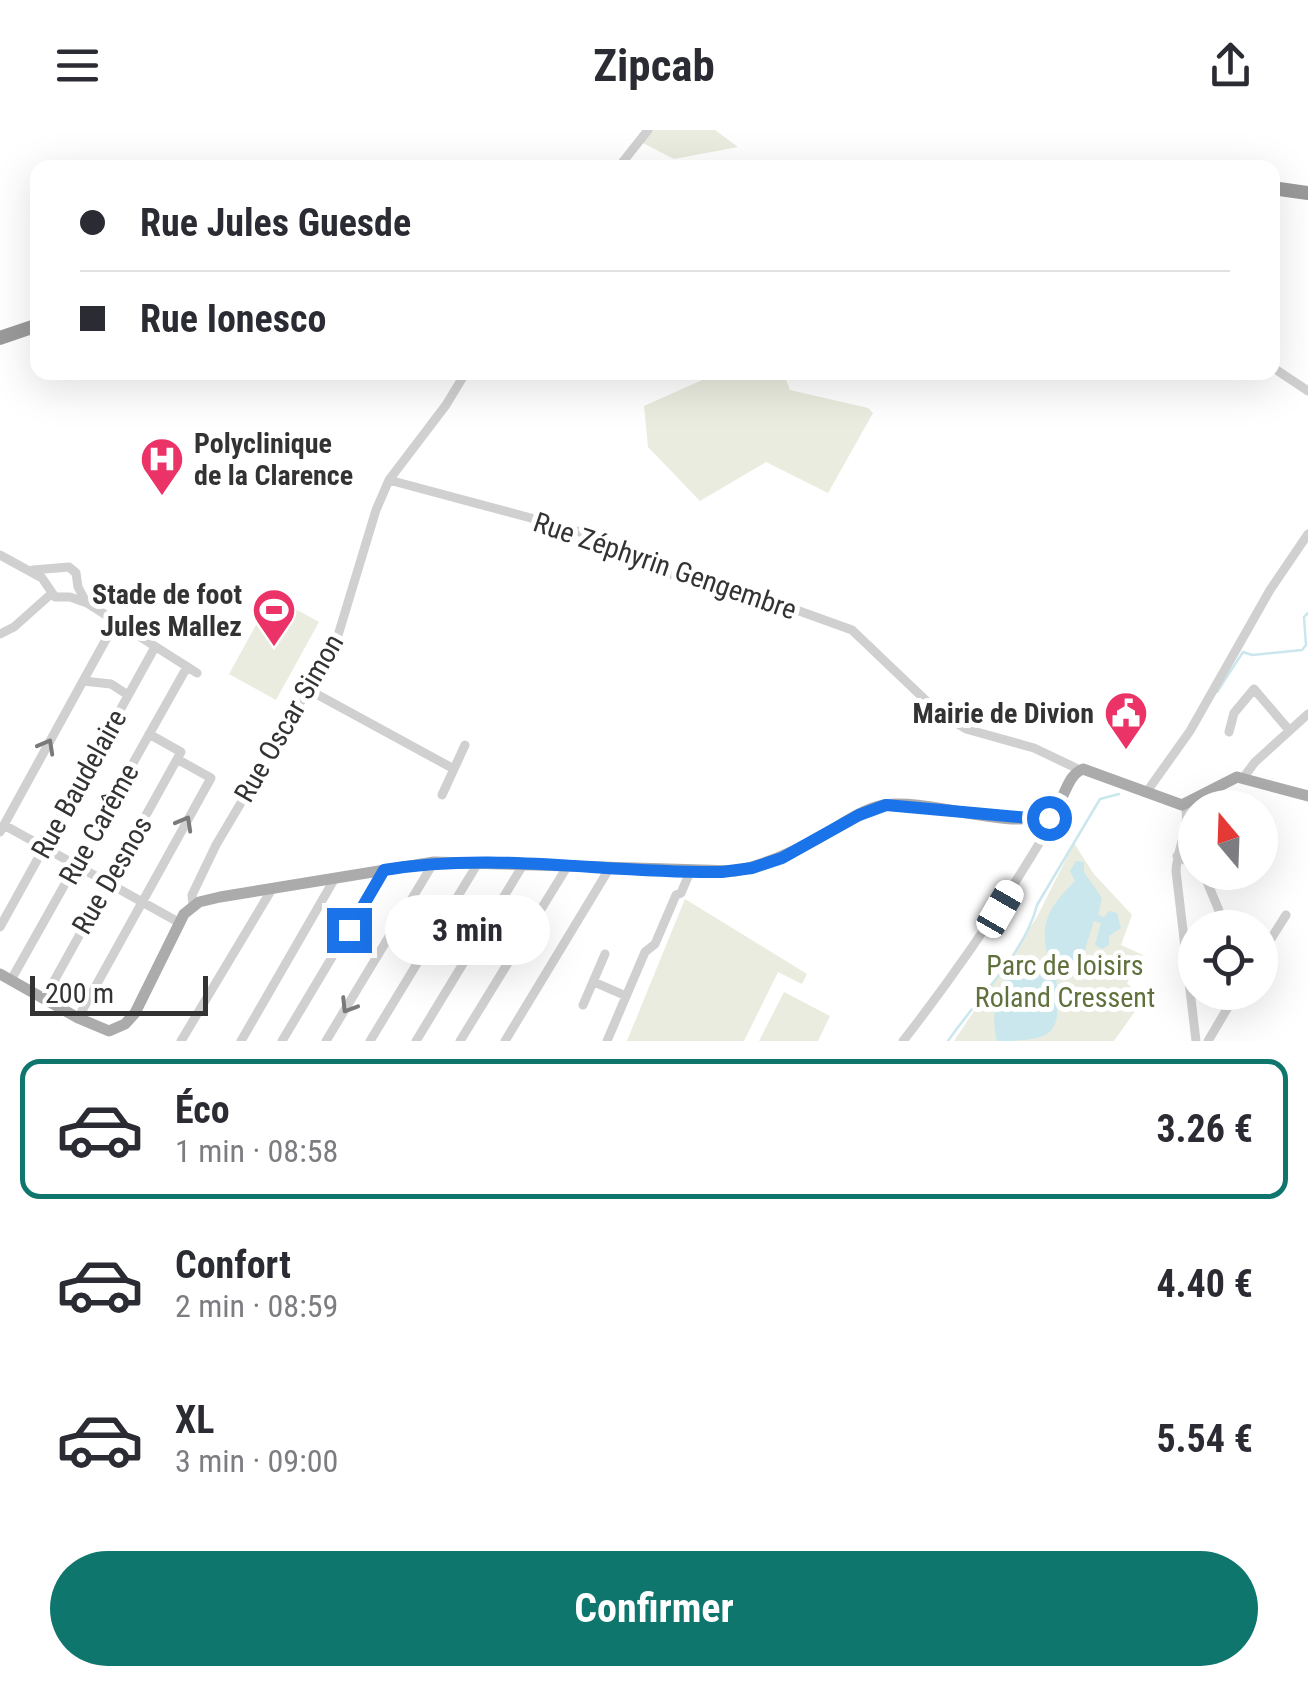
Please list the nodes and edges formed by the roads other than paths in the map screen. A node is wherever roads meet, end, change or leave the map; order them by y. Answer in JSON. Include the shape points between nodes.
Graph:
{"nodes":[{"id":1,"x":648,"y":130,"type":"edge"},
{"id":2,"x":624,"y":160,"type":"edge"},
{"id":3,"x":1280,"y":186,"type":"edge"},
{"id":4,"x":1308,"y":190,"type":"edge"},
{"id":5,"x":30,"y":327,"type":"edge"},
{"id":6,"x":0,"y":338,"type":"edge"},
{"id":7,"x":1280,"y":372,"type":"edge"},
{"id":8,"x":461,"y":380,"type":"edge"},
{"id":9,"x":1308,"y":391,"type":"edge"},
{"id":10,"x":389,"y":480,"type":"junction"},
{"id":11,"x":1308,"y":534,"type":"edge"},
{"id":12,"x":0,"y":554,"type":"edge"},
{"id":13,"x":30,"y":570,"type":"junction"},
{"id":14,"x":50,"y":570,"type":"junction"},
{"id":15,"x":46,"y":582,"type":"junction"},
{"id":16,"x":78,"y":587,"type":"junction"},
{"id":17,"x":50,"y":594,"type":"junction"},
{"id":18,"x":70,"y":597,"type":"junction"},
{"id":19,"x":87,"y":603,"type":"junction"},
{"id":20,"x":115,"y":623,"type":"junction"},
{"id":21,"x":0,"y":634,"type":"edge"},
{"id":22,"x":154,"y":648,"type":"junction"},
{"id":23,"x":187,"y":667,"type":"junction"},
{"id":24,"x":197,"y":673,"type":"dead end"},
{"id":25,"x":84,"y":681,"type":"junction"},
{"id":26,"x":309,"y":690,"type":"junction"},
{"id":27,"x":128,"y":695,"type":"junction"},
{"id":28,"x":1308,"y":714,"type":"edge"},
{"id":29,"x":1289,"y":730,"type":"junction"},
{"id":30,"x":1228,"y":732,"type":"dead end"},
{"id":31,"x":149,"y":734,"type":"junction"},
{"id":32,"x":465,"y":745,"type":"dead end"},
{"id":33,"x":179,"y":756,"type":"junction"},
{"id":34,"x":454,"y":769,"type":"junction"},
{"id":35,"x":1078,"y":770,"type":"junction"},
{"id":36,"x":1243,"y":778,"type":"junction"},
{"id":37,"x":1148,"y":790,"type":"junction"},
{"id":38,"x":1210,"y":790,"type":"edge"},
{"id":39,"x":442,"y":795,"type":"dead end"},
{"id":40,"x":1308,"y":796,"type":"edge"},
{"id":41,"x":1178,"y":801,"type":"edge"},
{"id":42,"x":1047,"y":814,"type":"junction"},
{"id":43,"x":2,"y":828,"type":"edge"},
{"id":44,"x":44,"y":848,"type":"junction"},
{"id":45,"x":434,"y":862,"type":"junction"},
{"id":46,"x":478,"y":862,"type":"junction"},
{"id":47,"x":523,"y":865,"type":"junction"},
{"id":48,"x":76,"y":866,"type":"junction"},
{"id":49,"x":566,"y":867,"type":"junction"},
{"id":50,"x":609,"y":869,"type":"junction"},
{"id":51,"x":384,"y":870,"type":"junction"},
{"id":52,"x":690,"y":872,"type":"junction"},
{"id":53,"x":335,"y":878,"type":"junction"},
{"id":54,"x":108,"y":883,"type":"junction"},
{"id":55,"x":272,"y":889,"type":"junction"},
{"id":56,"x":1179,"y":890,"type":"edge"},
{"id":57,"x":142,"y":902,"type":"junction"},
{"id":58,"x":192,"y":906,"type":"junction"},
{"id":59,"x":1286,"y":915,"type":"dead end"},
{"id":60,"x":180,"y":923,"type":"junction"},
{"id":61,"x":1278,"y":925,"type":"edge"},
{"id":62,"x":0,"y":927,"type":"edge"},
{"id":63,"x":605,"y":954,"type":"dead end"},
{"id":64,"x":6,"y":977,"type":"edge"},
{"id":65,"x":594,"y":982,"type":"junction"},
{"id":66,"x":626,"y":996,"type":"junction"},
{"id":67,"x":44,"y":999,"type":"junction"},
{"id":68,"x":583,"y":1005,"type":"dead end"},
{"id":69,"x":1226,"y":1010,"type":"edge"},
{"id":70,"x":78,"y":1018,"type":"junction"},
{"id":71,"x":118,"y":1034,"type":"edge"},
{"id":72,"x":182,"y":1041,"type":"edge"},
{"id":73,"x":241,"y":1041,"type":"edge"},
{"id":74,"x":282,"y":1041,"type":"edge"},
{"id":75,"x":326,"y":1041,"type":"edge"},
{"id":76,"x":370,"y":1041,"type":"edge"},
{"id":77,"x":416,"y":1041,"type":"edge"},
{"id":78,"x":460,"y":1041,"type":"edge"},
{"id":79,"x":504,"y":1041,"type":"edge"},
{"id":80,"x":607,"y":1041,"type":"edge"},
{"id":81,"x":903,"y":1041,"type":"edge"},
{"id":82,"x":1196,"y":1041,"type":"edge"},
{"id":83,"x":1208,"y":1041,"type":"edge"}],
"edges":[{"from":1,"to":2,"type":"street"},
{"from":3,"to":4,"type":"highway"},
{"from":5,"to":6,"type":"highway"},
{"from":7,"to":9,"type":"street"},
{"from":8,"to":10,"type":"street","name":"Rue Oscar Simon"},
{"from":10,"to":26,"type":"street","name":"Rue Oscar Simon","via":[[344,622]]},
{"from":10,"to":35,"type":"street","name":"Rue Zéphyrin Gengembre","via":[[568,528],[670,574],[852,630],[966,730],[1034,748]]},
{"from":11,"to":37,"type":"street"},
{"from":12,"to":13,"type":"street"},
{"from":13,"to":14,"type":"street"},
{"from":13,"to":15,"type":"street"},
{"from":14,"to":15,"type":"street"},
{"from":14,"to":16,"type":"street","via":[[69,567]]},
{"from":15,"to":17,"type":"street"},
{"from":16,"to":18,"type":"street"},
{"from":16,"to":19,"type":"street"},
{"from":17,"to":18,"type":"street"},
{"from":17,"to":21,"type":"street"},
{"from":18,"to":19,"type":"street"},
{"from":19,"to":20,"type":"street"},
{"from":20,"to":22,"type":"street"},
{"from":20,"to":25,"type":"street"},
{"from":22,"to":23,"type":"street"},
{"from":22,"to":27,"type":"street","name":"Rue Baudelaire"},
{"from":23,"to":24,"type":"street"},
{"from":23,"to":31,"type":"street","name":"Rue Carême"},
{"from":25,"to":27,"type":"street","via":[[111,684]]},
{"from":43,"to":25,"type":"street","one_way":true},
{"from":26,"to":34,"type":"street"},
{"from":26,"to":58,"type":"street","name":"Rue Oscar Simon","via":[[216,846]]},
{"from":27,"to":44,"type":"street","name":"Rue Baudelaire"},
{"from":28,"to":29,"type":"street"},
{"from":29,"to":30,"type":"street","via":[[1254,689]]},
{"from":29,"to":36,"type":"street"},
{"from":31,"to":33,"type":"street"},
{"from":31,"to":48,"type":"street","name":"Rue Carême"},
{"from":32,"to":34,"type":"street"},
{"from":33,"to":54,"type":"street","name":"Rue Desnos"},
{"from":57,"to":33,"type":"street","one_way":true,"via":[[211,778]]},
{"from":34,"to":39,"type":"street"},
{"from":35,"to":37,"type":"main road"},
{"from":35,"to":42,"type":"main road"},
{"from":36,"to":38,"type":"main road"},
{"from":36,"to":40,"type":"main road"},
{"from":37,"to":41,"type":"main road"},
{"from":42,"to":52,"type":"main road","via":[[886,805],[767,864]]},
{"from":42,"to":81,"type":"street","via":[[1049,828],[1000,909]]},
{"from":43,"to":44,"type":"street"},
{"from":44,"to":48,"type":"street"},
{"from":44,"to":62,"type":"street","name":"Rue Baudelaire"},
{"from":45,"to":46,"type":"main road"},
{"from":45,"to":51,"type":"main road"},
{"from":45,"to":75,"type":"street","one_way":true},
{"from":46,"to":47,"type":"main road"},
{"from":46,"to":76,"type":"street"},
{"from":47,"to":49,"type":"main road"},
{"from":47,"to":77,"type":"street"},
{"from":48,"to":54,"type":"street"},
{"from":48,"to":64,"type":"street","name":"Rue Carême"},
{"from":49,"to":50,"type":"main road"},
{"from":49,"to":78,"type":"street"},
{"from":50,"to":52,"type":"main road"},
{"from":50,"to":79,"type":"street"},
{"from":51,"to":53,"type":"main road"},
{"from":51,"to":74,"type":"street"},
{"from":52,"to":66,"type":"street"},
{"from":53,"to":55,"type":"main road"},
{"from":53,"to":73,"type":"street"},
{"from":54,"to":57,"type":"street"},
{"from":54,"to":67,"type":"street","name":"Rue Desnos"},
{"from":55,"to":58,"type":"main road"},
{"from":55,"to":72,"type":"street"},
{"from":56,"to":82,"type":"street"},
{"from":57,"to":60,"type":"street"},
{"from":57,"to":70,"type":"street"},
{"from":58,"to":60,"type":"main road"},
{"from":59,"to":61,"type":"street"},
{"from":60,"to":71,"type":"main road","via":[[135,1014]]},
{"from":63,"to":65,"type":"street"},
{"from":64,"to":67,"type":"main road"},
{"from":65,"to":66,"type":"street"},
{"from":65,"to":68,"type":"street"},
{"from":66,"to":80,"type":"street"},
{"from":67,"to":70,"type":"main road"},
{"from":69,"to":83,"type":"street"},
{"from":70,"to":71,"type":"main road"}]}
